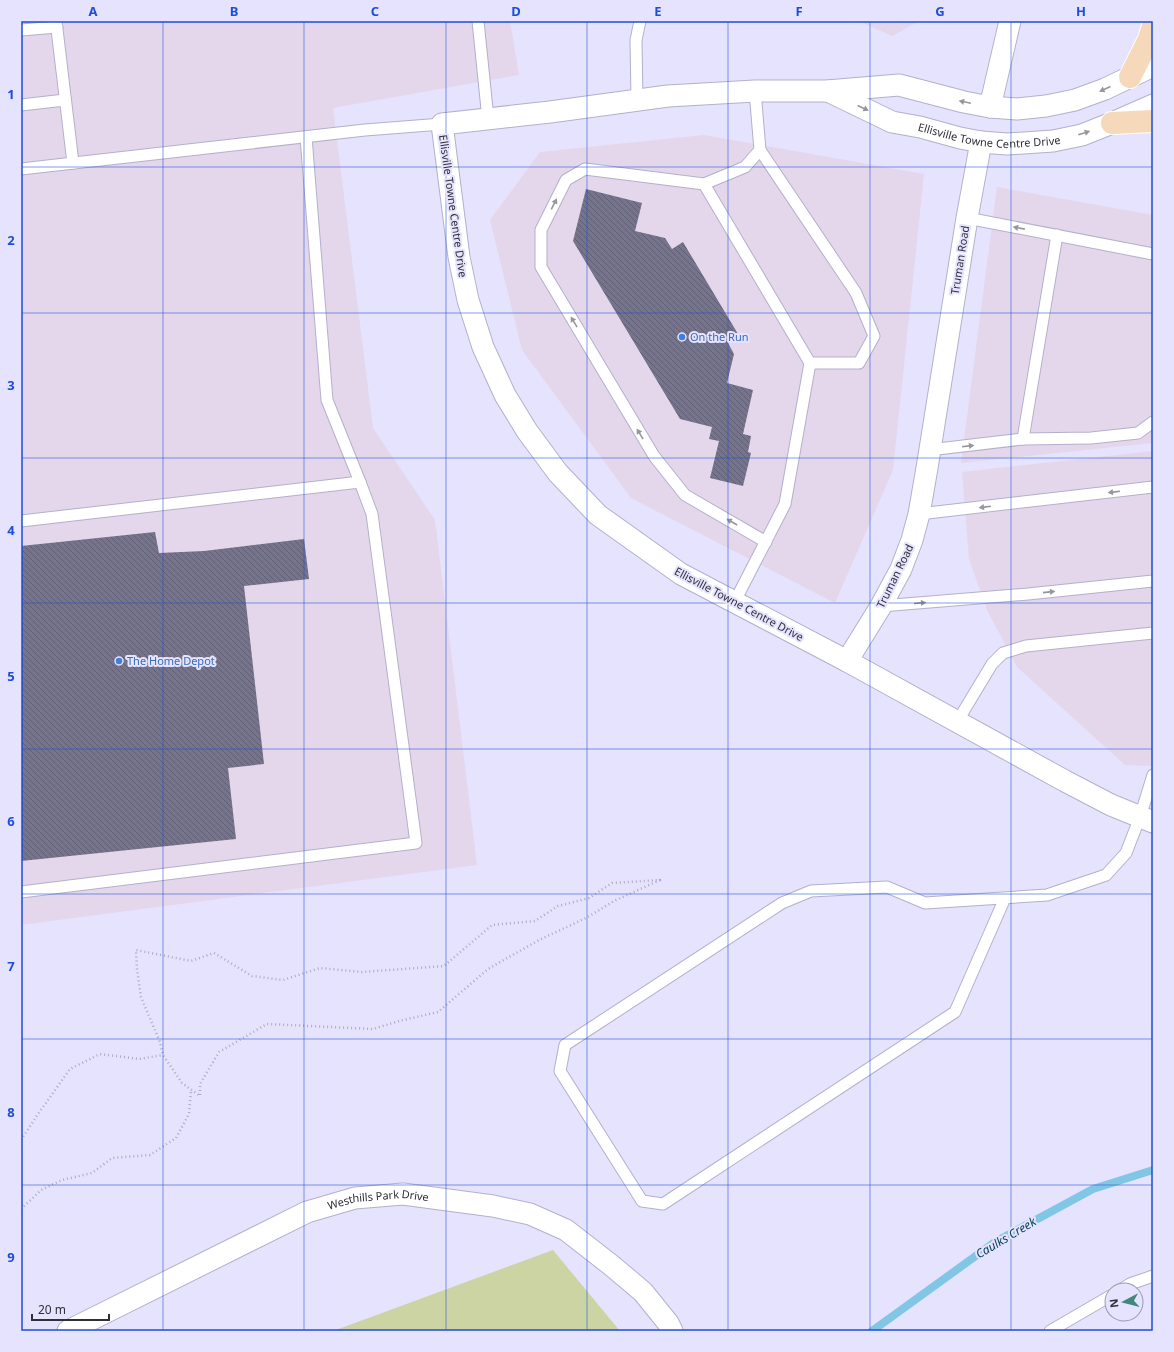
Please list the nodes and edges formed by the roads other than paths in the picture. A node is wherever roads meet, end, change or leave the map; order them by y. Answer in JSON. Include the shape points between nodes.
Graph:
{"nodes":[{"id":1,"x":478,"y":21,"type":"edge"},
{"id":2,"x":640,"y":21,"type":"edge"},
{"id":3,"x":1010,"y":21,"type":"edge"},
{"id":4,"x":56,"y":24,"type":"edge"},
{"id":5,"x":1153,"y":26,"type":"edge"},
{"id":6,"x":21,"y":30,"type":"edge"},
{"id":7,"x":1153,"y":66,"type":"edge"},
{"id":8,"x":1130,"y":77,"type":"junction"},
{"id":9,"x":755,"y":91,"type":"junction"},
{"id":10,"x":827,"y":91,"type":"junction"},
{"id":11,"x":65,"y":100,"type":"junction"},
{"id":12,"x":637,"y":100,"type":"junction"},
{"id":13,"x":21,"y":104,"type":"edge"},
{"id":14,"x":1153,"y":105,"type":"edge"},
{"id":15,"x":990,"y":107,"type":"junction"},
{"id":16,"x":488,"y":119,"type":"junction"},
{"id":17,"x":1153,"y":121,"type":"edge"},
{"id":18,"x":442,"y":124,"type":"junction"},
{"id":19,"x":1112,"y":124,"type":"junction"},
{"id":20,"x":306,"y":137,"type":"junction"},
{"id":21,"x":981,"y":142,"type":"junction"},
{"id":22,"x":760,"y":150,"type":"junction"},
{"id":23,"x":73,"y":163,"type":"junction"},
{"id":24,"x":21,"y":169,"type":"edge"},
{"id":25,"x":704,"y":184,"type":"junction"},
{"id":26,"x":967,"y":218,"type":"junction"},
{"id":27,"x":1057,"y":235,"type":"junction"},
{"id":28,"x":1153,"y":254,"type":"edge"},
{"id":29,"x":810,"y":363,"type":"junction"},
{"id":30,"x":1153,"y":422,"type":"edge"},
{"id":31,"x":1023,"y":439,"type":"junction"},
{"id":32,"x":929,"y":450,"type":"junction"},
{"id":33,"x":360,"y":482,"type":"junction"},
{"id":34,"x":1153,"y":487,"type":"edge"},
{"id":35,"x":919,"y":514,"type":"junction"},
{"id":36,"x":21,"y":521,"type":"edge"},
{"id":37,"x":766,"y":542,"type":"junction"},
{"id":38,"x":1153,"y":581,"type":"edge"},
{"id":39,"x":734,"y":603,"type":"junction"},
{"id":40,"x":881,"y":606,"type":"junction"},
{"id":41,"x":1153,"y":633,"type":"edge"},
{"id":42,"x":847,"y":661,"type":"junction"},
{"id":43,"x":957,"y":722,"type":"junction"},
{"id":44,"x":1153,"y":775,"type":"edge"},
{"id":45,"x":1146,"y":820,"type":"edge"},
{"id":46,"x":21,"y":892,"type":"edge"},
{"id":47,"x":1005,"y":898,"type":"junction"},
{"id":48,"x":1153,"y":1276,"type":"edge"},
{"id":49,"x":1136,"y":1282,"type":"edge"},
{"id":50,"x":1104,"y":1300,"type":"edge"},
{"id":51,"x":68,"y":1331,"type":"edge"},
{"id":52,"x":672,"y":1331,"type":"edge"},
{"id":53,"x":1050,"y":1331,"type":"edge"}],
"edges":[{"from":1,"to":16,"type":"lane"},
{"from":2,"to":12,"type":"lane","via":[[636,40]]},
{"from":3,"to":15,"type":"street"},
{"from":4,"to":6,"type":"lane"},
{"from":4,"to":11,"type":"lane"},
{"from":5,"to":8,"type":"highway"},
{"from":7,"to":8,"type":"street","name":"Ellisville Towne Centre Drive"},
{"from":8,"to":15,"type":"street","name":"Ellisville Towne Centre Drive","one_way":true,"via":[[1075,100],[1018,109]]},
{"from":9,"to":10,"type":"street","name":"Ellisville Towne Centre Drive"},
{"from":9,"to":12,"type":"street","name":"Ellisville Towne Centre Drive"},
{"from":9,"to":22,"type":"lane"},
{"from":15,"to":10,"type":"street","name":"Ellisville Towne Centre Drive","one_way":true,"via":[[899,85]]},
{"from":10,"to":21,"type":"street","name":"Ellisville Towne Centre Drive","one_way":true,"via":[[892,122]]},
{"from":11,"to":13,"type":"lane"},
{"from":11,"to":23,"type":"lane"},
{"from":12,"to":16,"type":"street","name":"Ellisville Towne Centre Drive"},
{"from":14,"to":19,"type":"street","name":"Ellisville Towne Centre Drive"},
{"from":16,"to":18,"type":"street","name":"Ellisville Towne Centre Drive"},
{"from":17,"to":19,"type":"highway"},
{"from":18,"to":20,"type":"lane"},
{"from":18,"to":39,"type":"street","name":"Ellisville Towne Centre Drive","via":[[459,257],[468,300],[483,347],[505,395],[558,472],[598,515],[682,574]]},
{"from":21,"to":19,"type":"street","name":"Ellisville Towne Centre Drive","one_way":true,"via":[[1007,144],[1053,141],[1082,135]]},
{"from":20,"to":23,"type":"lane"},
{"from":20,"to":33,"type":"lane","via":[[327,400]]},
{"from":21,"to":26,"type":"street","name":"Truman Road"},
{"from":22,"to":25,"type":"lane","via":[[745,167]]},
{"from":22,"to":29,"type":"lane","via":[[856,293],[874,336],[859,363]]},
{"from":23,"to":24,"type":"lane"},
{"from":25,"to":29,"type":"lane"},
{"from":37,"to":25,"type":"lane","one_way":true,"via":[[685,495],[654,456],[541,268],[541,230],[566,180],[585,169]]},
{"from":27,"to":26,"type":"lane","one_way":true},
{"from":26,"to":32,"type":"street","name":"Truman Road"},
{"from":27,"to":28,"type":"lane"},
{"from":27,"to":31,"type":"lane"},
{"from":29,"to":37,"type":"lane","via":[[785,504]]},
{"from":30,"to":31,"type":"lane","via":[[1138,433],[1091,438]]},
{"from":32,"to":31,"type":"lane","one_way":true},
{"from":32,"to":35,"type":"street","name":"Truman Road"},
{"from":33,"to":36,"type":"lane"},
{"from":33,"to":46,"type":"lane","via":[[372,514],[416,843]]},
{"from":34,"to":35,"type":"lane","one_way":true},
{"from":35,"to":40,"type":"street","name":"Truman Road","via":[[901,569]]},
{"from":37,"to":39,"type":"lane"},
{"from":40,"to":38,"type":"lane","one_way":true},
{"from":39,"to":42,"type":"street","name":"Ellisville Towne Centre Drive"},
{"from":40,"to":42,"type":"street","name":"Truman Road"},
{"from":41,"to":43,"type":"lane","via":[[1026,646],[1003,653],[992,664]]},
{"from":42,"to":43,"type":"street"},
{"from":43,"to":45,"type":"street","via":[[1065,781]]},
{"from":44,"to":45,"type":"lane"},
{"from":45,"to":47,"type":"lane","via":[[1126,853],[1106,875],[1047,895]]},
{"from":47,"to":47,"type":"lane","via":[[925,903],[887,887],[811,891],[782,902],[565,1045],[560,1071],[642,1201],[663,1204],[955,1012]]},
{"from":48,"to":49,"type":"lane"},
{"from":50,"to":53,"type":"lane"},
{"from":51,"to":52,"type":"street","name":"Westhills Park Drive","via":[[307,1212],[354,1198],[403,1194],[493,1206],[530,1214],[566,1230],[643,1292]]}]}
